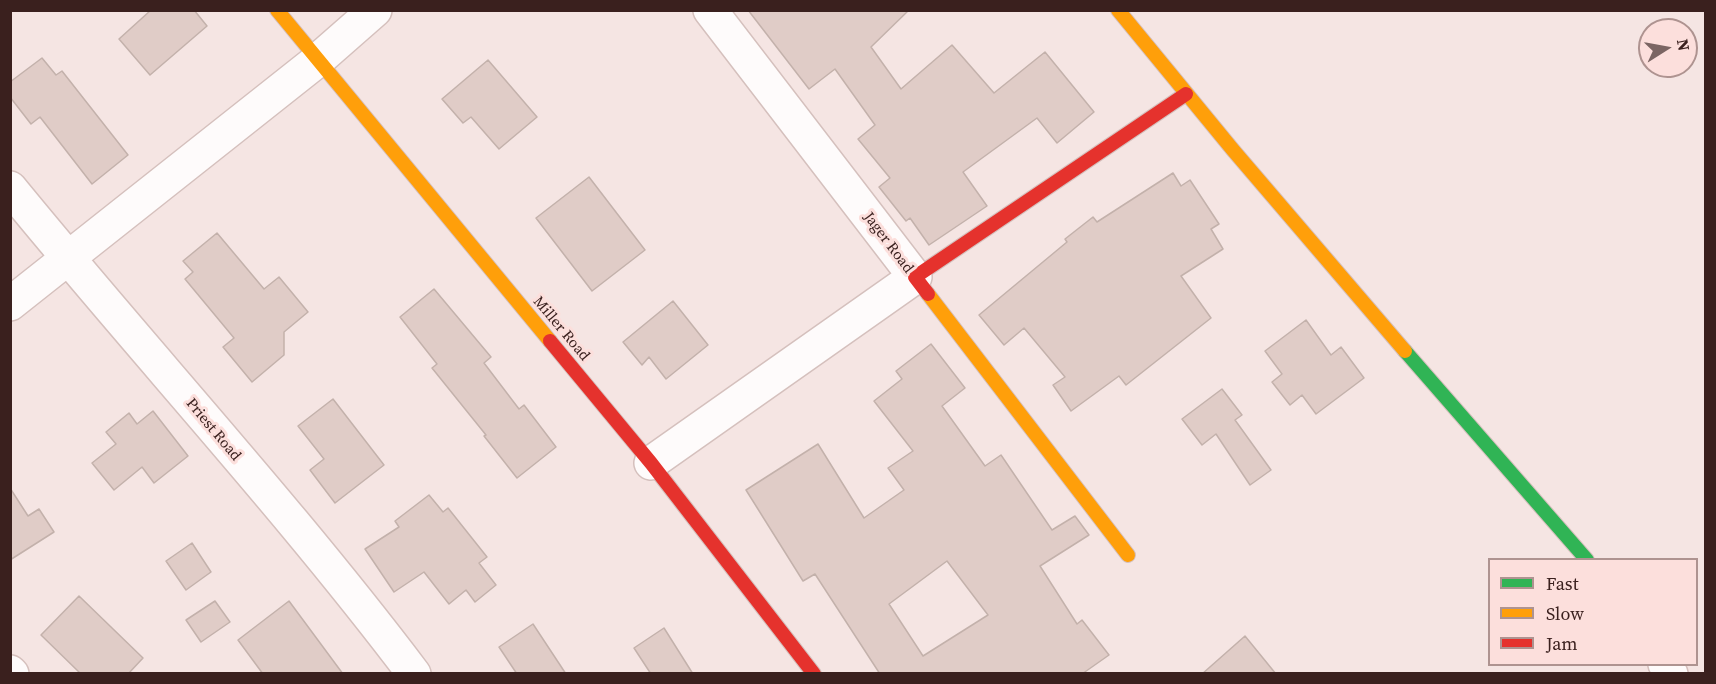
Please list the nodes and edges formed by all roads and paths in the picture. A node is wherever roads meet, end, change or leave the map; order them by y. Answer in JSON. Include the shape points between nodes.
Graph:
{"nodes":[{"id":1,"x":277,"y":10,"type":"edge"},
{"id":2,"x":375,"y":10,"type":"edge"},
{"id":3,"x":710,"y":10,"type":"edge"},
{"id":4,"x":1118,"y":10,"type":"edge"},
{"id":5,"x":318,"y":60,"type":"junction"},
{"id":6,"x":1186,"y":94,"type":"junction"},
{"id":7,"x":10,"y":188,"type":"edge"},
{"id":8,"x":68,"y":259,"type":"junction"},
{"id":9,"x":915,"y":277,"type":"junction"},
{"id":10,"x":10,"y":304,"type":"edge"},
{"id":11,"x":651,"y":463,"type":"junction"},
{"id":12,"x":1128,"y":555,"type":"dead end"},
{"id":13,"x":1585,"y":558,"type":"edge"},
{"id":14,"x":414,"y":674,"type":"edge"},
{"id":15,"x":813,"y":674,"type":"edge"}],
"edges":[{"from":1,"to":5,"type":"street","name":"Miller Road"},
{"from":2,"to":5,"type":"street"},
{"from":3,"to":9,"type":"street","name":"Jager Road"},
{"from":4,"to":6,"type":"street"},
{"from":5,"to":8,"type":"street"},
{"from":5,"to":11,"type":"street","name":"Miller Road"},
{"from":6,"to":9,"type":"street"},
{"from":6,"to":13,"type":"street"},
{"from":7,"to":8,"type":"street","name":"Priest Road"},
{"from":8,"to":10,"type":"street"},
{"from":8,"to":14,"type":"street","name":"Priest Road","via":[[356,598]]},
{"from":9,"to":11,"type":"street","name":"Jager Road"},
{"from":9,"to":12,"type":"street"},
{"from":11,"to":15,"type":"street","name":"Miller Road"}]}
